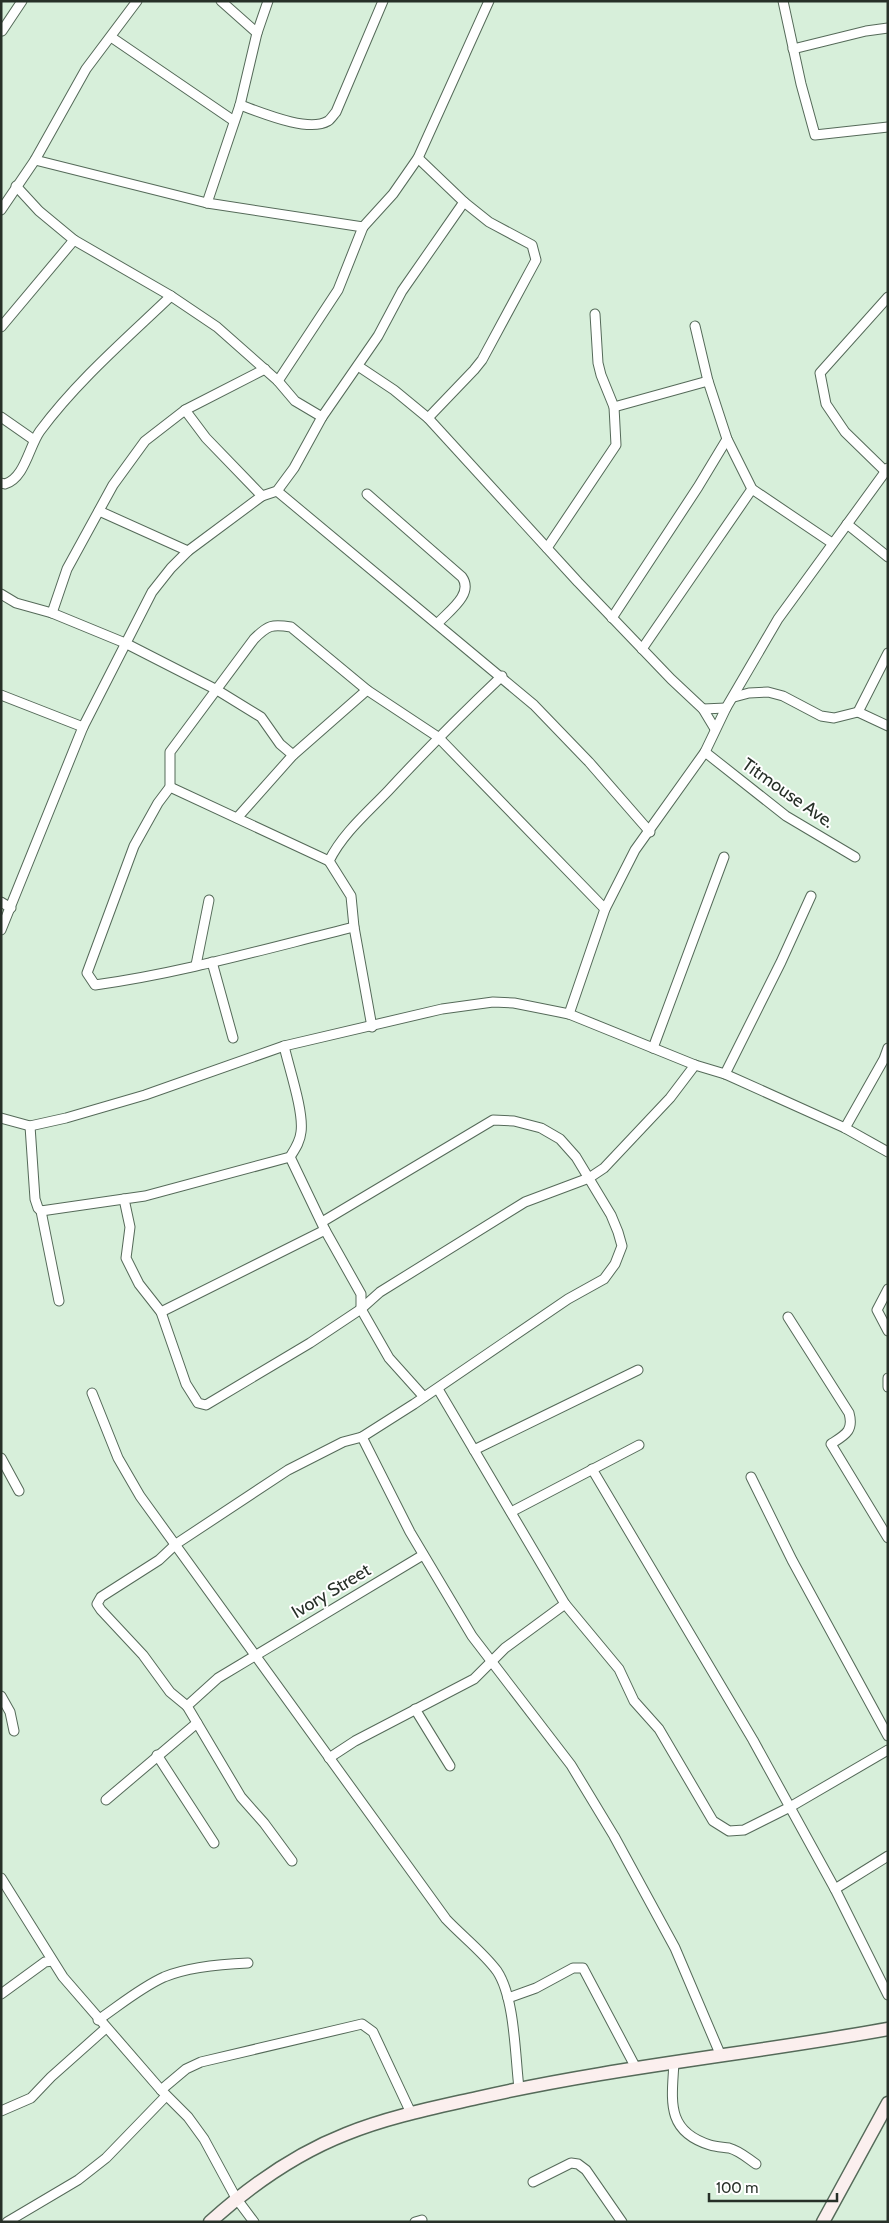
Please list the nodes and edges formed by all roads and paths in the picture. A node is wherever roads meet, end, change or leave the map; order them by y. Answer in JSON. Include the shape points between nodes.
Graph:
{"nodes":[{"id":1,"x":22,"y":1,"type":"edge"},
{"id":2,"x":137,"y":1,"type":"edge"},
{"id":3,"x":221,"y":1,"type":"edge"},
{"id":4,"x":268,"y":1,"type":"edge"},
{"id":5,"x":382,"y":1,"type":"edge"},
{"id":6,"x":489,"y":1,"type":"edge"},
{"id":7,"x":782,"y":1,"type":"edge"},
{"id":8,"x":888,"y":28,"type":"edge"},
{"id":9,"x":2,"y":31,"type":"edge"},
{"id":10,"x":257,"y":33,"type":"junction"},
{"id":11,"x":111,"y":36,"type":"junction"},
{"id":12,"x":794,"y":49,"type":"junction"},
{"id":13,"x":240,"y":105,"type":"junction"},
{"id":14,"x":234,"y":121,"type":"junction"},
{"id":15,"x":888,"y":127,"type":"edge"},
{"id":16,"x":418,"y":158,"type":"junction"},
{"id":17,"x":35,"y":160,"type":"junction"},
{"id":18,"x":16,"y":186,"type":"junction"},
{"id":19,"x":464,"y":202,"type":"junction"},
{"id":20,"x":207,"y":203,"type":"junction"},
{"id":21,"x":1,"y":210,"type":"edge"},
{"id":22,"x":363,"y":227,"type":"junction"},
{"id":23,"x":74,"y":240,"type":"junction"},
{"id":24,"x":171,"y":296,"type":"junction"},
{"id":25,"x":888,"y":297,"type":"edge"},
{"id":26,"x":595,"y":314,"type":"dead end"},
{"id":27,"x":695,"y":326,"type":"dead end"},
{"id":28,"x":1,"y":327,"type":"edge"},
{"id":29,"x":358,"y":366,"type":"junction"},
{"id":30,"x":265,"y":369,"type":"junction"},
{"id":31,"x":708,"y":380,"type":"junction"},
{"id":32,"x":278,"y":381,"type":"junction"},
{"id":33,"x":614,"y":407,"type":"junction"},
{"id":34,"x":185,"y":410,"type":"junction"},
{"id":35,"x":1,"y":417,"type":"edge"},
{"id":36,"x":322,"y":417,"type":"junction"},
{"id":37,"x":428,"y":418,"type":"junction"},
{"id":38,"x":727,"y":439,"type":"junction"},
{"id":39,"x":34,"y":440,"type":"junction"},
{"id":40,"x":886,"y":469,"type":"edge"},
{"id":41,"x":1,"y":483,"type":"edge"},
{"id":42,"x":752,"y":489,"type":"junction"},
{"id":43,"x":277,"y":490,"type":"junction"},
{"id":44,"x":367,"y":494,"type":"dead end"},
{"id":45,"x":262,"y":496,"type":"junction"},
{"id":46,"x":99,"y":511,"type":"junction"},
{"id":47,"x":847,"y":524,"type":"junction"},
{"id":48,"x":832,"y":543,"type":"junction"},
{"id":49,"x":547,"y":548,"type":"junction"},
{"id":50,"x":188,"y":552,"type":"junction"},
{"id":51,"x":888,"y":558,"type":"edge"},
{"id":52,"x":1,"y":594,"type":"edge"},
{"id":53,"x":52,"y":613,"type":"junction"},
{"id":54,"x":612,"y":618,"type":"junction"},
{"id":55,"x":438,"y":623,"type":"junction"},
{"id":56,"x":125,"y":643,"type":"junction"},
{"id":57,"x":642,"y":649,"type":"junction"},
{"id":58,"x":888,"y":653,"type":"edge"},
{"id":59,"x":502,"y":676,"type":"junction"},
{"id":60,"x":217,"y":690,"type":"junction"},
{"id":61,"x":367,"y":690,"type":"junction"},
{"id":62,"x":1,"y":695,"type":"edge"},
{"id":63,"x":734,"y":698,"type":"junction"},
{"id":64,"x":726,"y":708,"type":"junction"},
{"id":65,"x":703,"y":709,"type":"junction"},
{"id":66,"x":858,"y":712,"type":"junction"},
{"id":67,"x":888,"y":726,"type":"edge"},
{"id":68,"x":83,"y":727,"type":"junction"},
{"id":69,"x":715,"y":729,"type":"junction"},
{"id":70,"x":438,"y":738,"type":"junction"},
{"id":71,"x":705,"y":752,"type":"junction"},
{"id":72,"x":293,"y":755,"type":"junction"},
{"id":73,"x":170,"y":787,"type":"junction"},
{"id":74,"x":237,"y":818,"type":"junction"},
{"id":75,"x":650,"y":832,"type":"junction"},
{"id":76,"x":724,"y":857,"type":"dead end"},
{"id":77,"x":854,"y":857,"type":"dead end"},
{"id":78,"x":329,"y":861,"type":"junction"},
{"id":79,"x":811,"y":896,"type":"dead end"},
{"id":80,"x":208,"y":900,"type":"dead end"},
{"id":81,"x":1,"y":902,"type":"edge"},
{"id":82,"x":11,"y":908,"type":"junction"},
{"id":83,"x":605,"y":910,"type":"junction"},
{"id":84,"x":354,"y":927,"type":"junction"},
{"id":85,"x":1,"y":930,"type":"edge"},
{"id":86,"x":212,"y":962,"type":"junction"},
{"id":87,"x":196,"y":966,"type":"junction"},
{"id":88,"x":569,"y":1014,"type":"junction"},
{"id":89,"x":372,"y":1026,"type":"junction"},
{"id":90,"x":233,"y":1038,"type":"dead end"},
{"id":91,"x":284,"y":1046,"type":"junction"},
{"id":92,"x":653,"y":1048,"type":"junction"},
{"id":93,"x":888,"y":1048,"type":"edge"},
{"id":94,"x":695,"y":1065,"type":"junction"},
{"id":95,"x":725,"y":1074,"type":"junction"},
{"id":96,"x":1,"y":1118,"type":"edge"},
{"id":97,"x":30,"y":1126,"type":"junction"},
{"id":98,"x":845,"y":1128,"type":"junction"},
{"id":99,"x":888,"y":1152,"type":"edge"},
{"id":100,"x":290,"y":1157,"type":"junction"},
{"id":101,"x":589,"y":1178,"type":"junction"},
{"id":102,"x":124,"y":1199,"type":"junction"},
{"id":103,"x":41,"y":1211,"type":"junction"},
{"id":104,"x":324,"y":1226,"type":"junction"},
{"id":105,"x":888,"y":1289,"type":"edge"},
{"id":106,"x":59,"y":1301,"type":"dead end"},
{"id":107,"x":361,"y":1309,"type":"junction"},
{"id":108,"x":161,"y":1312,"type":"junction"},
{"id":109,"x":788,"y":1317,"type":"dead end"},
{"id":110,"x":888,"y":1331,"type":"edge"},
{"id":111,"x":638,"y":1370,"type":"dead end"},
{"id":112,"x":888,"y":1378,"type":"edge"},
{"id":113,"x":888,"y":1387,"type":"edge"},
{"id":114,"x":438,"y":1389,"type":"junction"},
{"id":115,"x":92,"y":1393,"type":"dead end"},
{"id":116,"x":424,"y":1397,"type":"junction"},
{"id":117,"x":362,"y":1437,"type":"junction"},
{"id":118,"x":639,"y":1445,"type":"dead end"},
{"id":119,"x":474,"y":1450,"type":"junction"},
{"id":120,"x":1,"y":1458,"type":"edge"},
{"id":121,"x":592,"y":1469,"type":"junction"},
{"id":122,"x":751,"y":1477,"type":"dead end"},
{"id":123,"x":19,"y":1491,"type":"dead end"},
{"id":124,"x":511,"y":1512,"type":"junction"},
{"id":125,"x":888,"y":1538,"type":"edge"},
{"id":126,"x":176,"y":1544,"type":"junction"},
{"id":127,"x":424,"y":1555,"type":"junction"},
{"id":128,"x":565,"y":1604,"type":"junction"},
{"id":129,"x":255,"y":1656,"type":"junction"},
{"id":130,"x":491,"y":1660,"type":"junction"},
{"id":131,"x":1,"y":1696,"type":"edge"},
{"id":132,"x":187,"y":1706,"type":"junction"},
{"id":133,"x":415,"y":1709,"type":"junction"},
{"id":134,"x":197,"y":1723,"type":"junction"},
{"id":135,"x":14,"y":1731,"type":"dead end"},
{"id":136,"x":888,"y":1736,"type":"edge"},
{"id":137,"x":888,"y":1750,"type":"edge"},
{"id":138,"x":157,"y":1755,"type":"junction"},
{"id":139,"x":329,"y":1758,"type":"junction"},
{"id":140,"x":450,"y":1766,"type":"dead end"},
{"id":141,"x":106,"y":1800,"type":"dead end"},
{"id":142,"x":790,"y":1807,"type":"junction"},
{"id":143,"x":214,"y":1843,"type":"dead end"},
{"id":144,"x":888,"y":1856,"type":"edge"},
{"id":145,"x":292,"y":1861,"type":"dead end"},
{"id":146,"x":1,"y":1878,"type":"edge"},
{"id":147,"x":835,"y":1889,"type":"junction"},
{"id":148,"x":52,"y":1961,"type":"junction"},
{"id":149,"x":248,"y":1963,"type":"dead end"},
{"id":150,"x":1,"y":1994,"type":"edge"},
{"id":151,"x":888,"y":1994,"type":"edge"},
{"id":152,"x":508,"y":1998,"type":"junction"},
{"id":153,"x":98,"y":2020,"type":"junction"},
{"id":154,"x":106,"y":2028,"type":"junction"},
{"id":155,"x":888,"y":2029,"type":"edge"},
{"id":156,"x":721,"y":2056,"type":"junction"},
{"id":157,"x":674,"y":2062,"type":"junction"},
{"id":158,"x":636,"y":2068,"type":"junction"},
{"id":159,"x":519,"y":2088,"type":"junction"},
{"id":160,"x":164,"y":2093,"type":"junction"},
{"id":161,"x":888,"y":2103,"type":"edge"},
{"id":162,"x":1,"y":2111,"type":"edge"},
{"id":163,"x":411,"y":2113,"type":"junction"},
{"id":164,"x":756,"y":2164,"type":"dead end"},
{"id":165,"x":533,"y":2182,"type":"dead end"},
{"id":166,"x":236,"y":2198,"type":"junction"},
{"id":167,"x":7,"y":2222,"type":"edge"},
{"id":168,"x":210,"y":2222,"type":"edge"},
{"id":169,"x":254,"y":2222,"type":"edge"},
{"id":170,"x":622,"y":2222,"type":"edge"},
{"id":171,"x":823,"y":2222,"type":"edge"}],
"edges":[{"from":1,"to":9,"type":"street"},
{"from":2,"to":11,"type":"street"},
{"from":3,"to":10,"type":"street"},
{"from":4,"to":10,"type":"street"},
{"from":5,"to":13,"type":"street","via":[[336,112],[328,120],[319,124],[286,121]]},
{"from":6,"to":16,"type":"street"},
{"from":7,"to":12,"type":"street"},
{"from":8,"to":12,"type":"street"},
{"from":10,"to":13,"type":"street"},
{"from":11,"to":14,"type":"street"},
{"from":11,"to":17,"type":"street","via":[[77,84]]},
{"from":12,"to":15,"type":"street","via":[[815,135]]},
{"from":13,"to":14,"type":"street"},
{"from":14,"to":20,"type":"street"},
{"from":16,"to":19,"type":"street"},
{"from":16,"to":22,"type":"street","via":[[394,194]]},
{"from":17,"to":18,"type":"street"},
{"from":17,"to":20,"type":"street"},
{"from":18,"to":21,"type":"street"},
{"from":18,"to":23,"type":"street"},
{"from":19,"to":29,"type":"street","via":[[402,291]]},
{"from":19,"to":37,"type":"street","via":[[489,222],[532,245],[536,260],[482,360]]},
{"from":20,"to":22,"type":"street"},
{"from":22,"to":32,"type":"street","via":[[338,290]]},
{"from":23,"to":24,"type":"street"},
{"from":23,"to":28,"type":"street"},
{"from":24,"to":30,"type":"street","via":[[217,327]]},
{"from":24,"to":39,"type":"street","via":[[70,393]]},
{"from":25,"to":40,"type":"street","via":[[820,373],[826,404],[845,432]]},
{"from":26,"to":33,"type":"street","via":[[601,375]]},
{"from":27,"to":31,"type":"street"},
{"from":29,"to":36,"type":"street"},
{"from":29,"to":37,"type":"street"},
{"from":30,"to":32,"type":"street"},
{"from":30,"to":34,"type":"street"},
{"from":31,"to":33,"type":"street"},
{"from":31,"to":38,"type":"street"},
{"from":32,"to":36,"type":"street","via":[[295,401]]},
{"from":33,"to":49,"type":"street","via":[[616,445]]},
{"from":34,"to":45,"type":"street","via":[[206,438]]},
{"from":34,"to":46,"type":"street","via":[[145,441],[113,485]]},
{"from":35,"to":39,"type":"street"},
{"from":36,"to":43,"type":"street","via":[[294,468]]},
{"from":37,"to":49,"type":"street"},
{"from":38,"to":42,"type":"street"},
{"from":38,"to":54,"type":"street"},
{"from":39,"to":41,"type":"street","via":[[15,479]]},
{"from":40,"to":47,"type":"street"},
{"from":42,"to":48,"type":"street"},
{"from":42,"to":57,"type":"street"},
{"from":43,"to":45,"type":"street"},
{"from":43,"to":55,"type":"street"},
{"from":44,"to":55,"type":"street","via":[[466,582],[465,592]]},
{"from":45,"to":50,"type":"street"},
{"from":46,"to":50,"type":"street"},
{"from":46,"to":53,"type":"street","via":[[68,570]]},
{"from":47,"to":48,"type":"street"},
{"from":47,"to":51,"type":"street"},
{"from":48,"to":63,"type":"street","via":[[778,619]]},
{"from":49,"to":54,"type":"street"},
{"from":50,"to":56,"type":"street","via":[[152,592]]},
{"from":52,"to":53,"type":"street","via":[[16,603]]},
{"from":53,"to":56,"type":"street"},
{"from":54,"to":57,"type":"street"},
{"from":55,"to":59,"type":"street"},
{"from":56,"to":60,"type":"street"},
{"from":56,"to":68,"type":"street"},
{"from":57,"to":65,"type":"street"},
{"from":58,"to":66,"type":"street"},
{"from":59,"to":70,"type":"street"},
{"from":59,"to":75,"type":"street","via":[[589,762]]},
{"from":60,"to":61,"type":"street","via":[[254,639],[275,624],[291,627]]},
{"from":60,"to":72,"type":"street","via":[[262,717],[280,744]]},
{"from":60,"to":73,"type":"street","via":[[170,752]]},
{"from":61,"to":70,"type":"street"},
{"from":61,"to":72,"type":"street"},
{"from":62,"to":68,"type":"street"},
{"from":63,"to":64,"type":"street"},
{"from":63,"to":66,"type":"street","via":[[768,692],[783,696],[821,716],[834,718]]},
{"from":64,"to":65,"type":"street"},
{"from":64,"to":69,"type":"street"},
{"from":65,"to":69,"type":"street"},
{"from":66,"to":67,"type":"street"},
{"from":68,"to":82,"type":"street"},
{"from":69,"to":71,"type":"street"},
{"from":70,"to":78,"type":"street","via":[[337,844]]},
{"from":70,"to":83,"type":"street"},
{"from":71,"to":75,"type":"street"},
{"from":71,"to":77,"type":"street","name":"Titmouse Ave.","via":[[786,816]]},
{"from":72,"to":74,"type":"street"},
{"from":73,"to":74,"type":"street"},
{"from":73,"to":87,"type":"street","via":[[134,846],[87,973],[95,985]]},
{"from":74,"to":78,"type":"street"},
{"from":75,"to":83,"type":"street","via":[[636,850]]},
{"from":76,"to":92,"type":"street"},
{"from":78,"to":84,"type":"street","via":[[351,896]]},
{"from":79,"to":95,"type":"street","via":[[782,962]]},
{"from":80,"to":87,"type":"street"},
{"from":81,"to":82,"type":"street"},
{"from":82,"to":85,"type":"street"},
{"from":83,"to":88,"type":"street"},
{"from":84,"to":86,"type":"street"},
{"from":84,"to":89,"type":"street"},
{"from":86,"to":87,"type":"street"},
{"from":86,"to":90,"type":"street"},
{"from":88,"to":89,"type":"street","via":[[493,1002],[442,1009]]},
{"from":88,"to":92,"type":"street"},
{"from":89,"to":91,"type":"street"},
{"from":91,"to":97,"type":"street","via":[[146,1095]]},
{"from":91,"to":100,"type":"street","via":[[302,1131]]},
{"from":92,"to":94,"type":"street"},
{"from":93,"to":98,"type":"street"},
{"from":94,"to":95,"type":"street"},
{"from":94,"to":101,"type":"street","via":[[670,1098],[604,1168]]},
{"from":95,"to":98,"type":"street"},
{"from":96,"to":97,"type":"street"},
{"from":97,"to":103,"type":"street","via":[[35,1200]]},
{"from":98,"to":99,"type":"street"},
{"from":100,"to":102,"type":"street"},
{"from":100,"to":104,"type":"street"},
{"from":101,"to":104,"type":"street","via":[[560,1139],[541,1128],[493,1120]]},
{"from":101,"to":107,"type":"street","via":[[525,1202],[380,1292]]},
{"from":101,"to":114,"type":"street","via":[[618,1232],[622,1246],[615,1264],[604,1279],[568,1299]]},
{"from":102,"to":103,"type":"street"},
{"from":102,"to":108,"type":"street","via":[[130,1227],[126,1258],[139,1284]]},
{"from":103,"to":106,"type":"street"},
{"from":104,"to":107,"type":"street","via":[[361,1294]]},
{"from":104,"to":108,"type":"street"},
{"from":105,"to":110,"type":"street","via":[[877,1310]]},
{"from":107,"to":108,"type":"street","via":[[276,1365],[206,1405],[198,1403],[186,1384]]},
{"from":107,"to":116,"type":"street","via":[[389,1358]]},
{"from":109,"to":125,"type":"street","via":[[849,1412],[852,1422],[847,1434],[831,1444]]},
{"from":111,"to":119,"type":"street"},
{"from":112,"to":113,"type":"street"},
{"from":114,"to":116,"type":"street"},
{"from":114,"to":119,"type":"street"},
{"from":115,"to":126,"type":"street","via":[[125,1473]]},
{"from":116,"to":117,"type":"street"},
{"from":117,"to":126,"type":"street","via":[[342,1442],[288,1470]]},
{"from":117,"to":127,"type":"street"},
{"from":118,"to":121,"type":"street"},
{"from":119,"to":124,"type":"street"},
{"from":120,"to":123,"type":"street"},
{"from":121,"to":124,"type":"street"},
{"from":121,"to":142,"type":"street"},
{"from":122,"to":136,"type":"street","via":[[812,1599]]},
{"from":124,"to":128,"type":"street"},
{"from":126,"to":129,"type":"street"},
{"from":126,"to":132,"type":"street","via":[[159,1560],[110,1590],[97,1604],[143,1655],[166,1688]]},
{"from":127,"to":129,"type":"street","name":"Ivory Street"},
{"from":127,"to":130,"type":"street","via":[[472,1636]]},
{"from":128,"to":130,"type":"street"},
{"from":128,"to":142,"type":"street","via":[[619,1669],[634,1700],[659,1729],[713,1820],[722,1828],[735,1832]]},
{"from":129,"to":132,"type":"street","name":"Ivory Street","via":[[211,1682]]},
{"from":129,"to":139,"type":"street"},
{"from":130,"to":133,"type":"street","via":[[474,1679]]},
{"from":130,"to":156,"type":"street","via":[[571,1765],[614,1836],[675,1948]]},
{"from":131,"to":135,"type":"street","via":[[10,1712]]},
{"from":132,"to":134,"type":"street"},
{"from":133,"to":139,"type":"street"},
{"from":133,"to":140,"type":"street"},
{"from":134,"to":138,"type":"street"},
{"from":134,"to":145,"type":"street","via":[[241,1796]]},
{"from":137,"to":142,"type":"street"},
{"from":138,"to":141,"type":"street"},
{"from":138,"to":143,"type":"street"},
{"from":139,"to":152,"type":"street","via":[[446,1919],[496,1970]]},
{"from":142,"to":147,"type":"street"},
{"from":144,"to":147,"type":"street"},
{"from":146,"to":148,"type":"street"},
{"from":147,"to":151,"type":"street"},
{"from":148,"to":150,"type":"street","via":[[45,1962]]},
{"from":148,"to":153,"type":"street"},
{"from":149,"to":153,"type":"street","via":[[221,1964],[166,1976]]},
{"from":152,"to":158,"type":"street","via":[[536,1988],[573,1968],[584,1968]]},
{"from":152,"to":159,"type":"street"},
{"from":153,"to":154,"type":"street"},
{"from":154,"to":160,"type":"street"},
{"from":154,"to":162,"type":"street","via":[[32,2098]]},
{"from":155,"to":156,"type":"street"},
{"from":156,"to":157,"type":"street"},
{"from":157,"to":158,"type":"street"},
{"from":157,"to":164,"type":"street","via":[[672,2106],[678,2124],[692,2137],[739,2152]]},
{"from":158,"to":159,"type":"street"},
{"from":159,"to":163,"type":"street"},
{"from":160,"to":163,"type":"street","via":[[186,2069],[201,2062],[362,2024],[373,2032]]},
{"from":160,"to":166,"type":"street","via":[[204,2139]]},
{"from":160,"to":167,"type":"street","via":[[106,2158],[78,2180]]},
{"from":161,"to":171,"type":"street"},
{"from":163,"to":166,"type":"street","via":[[345,2134],[301,2155]]},
{"from":165,"to":170,"type":"street","via":[[566,2164],[578,2164],[586,2170]]},
{"from":166,"to":168,"type":"street"},
{"from":166,"to":169,"type":"street"}]}
